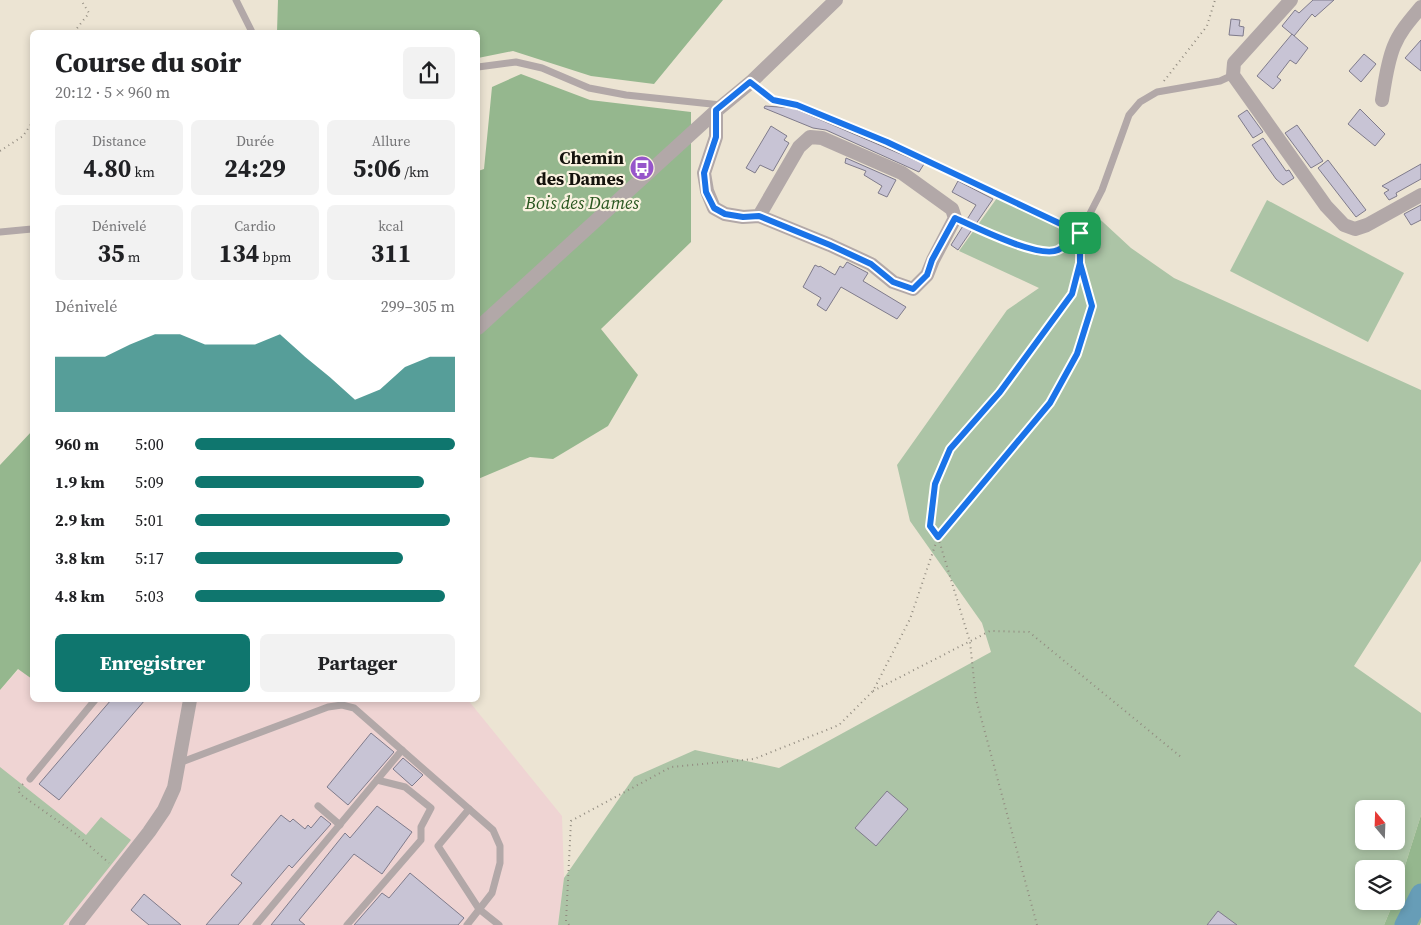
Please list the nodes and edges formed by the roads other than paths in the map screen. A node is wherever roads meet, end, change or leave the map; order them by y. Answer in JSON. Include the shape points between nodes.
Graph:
{"nodes":[{"id":1,"x":236,"y":0,"type":"edge"},
{"id":2,"x":836,"y":0,"type":"edge"},
{"id":3,"x":1291,"y":0,"type":"edge"},
{"id":4,"x":1421,"y":7,"type":"edge"},
{"id":5,"x":251,"y":30,"type":"edge"},
{"id":6,"x":480,"y":67,"type":"edge"},
{"id":7,"x":1232,"y":76,"type":"junction"},
{"id":8,"x":1382,"y":100,"type":"dead end"},
{"id":9,"x":719,"y":108,"type":"junction"},
{"id":10,"x":1421,"y":195,"type":"edge"},
{"id":11,"x":759,"y":216,"type":"junction"},
{"id":12,"x":30,"y":229,"type":"edge"},
{"id":13,"x":0,"y":232,"type":"edge"},
{"id":14,"x":1080,"y":263,"type":"road end"},
{"id":15,"x":480,"y":326,"type":"edge"},
{"id":16,"x":93,"y":702,"type":"edge"},
{"id":17,"x":190,"y":702,"type":"edge"},
{"id":18,"x":402,"y":750,"type":"junction"},
{"id":19,"x":178,"y":764,"type":"junction"},
{"id":20,"x":30,"y":779,"type":"road end"},
{"id":21,"x":377,"y":780,"type":"junction"},
{"id":22,"x":318,"y":806,"type":"dead end"},
{"id":23,"x":469,"y":809,"type":"junction"},
{"id":24,"x":340,"y":825,"type":"junction"},
{"id":25,"x":479,"y":909,"type":"junction"},
{"id":26,"x":76,"y":925,"type":"edge"},
{"id":27,"x":256,"y":925,"type":"edge"},
{"id":28,"x":347,"y":925,"type":"edge"},
{"id":29,"x":467,"y":925,"type":"edge"},
{"id":30,"x":499,"y":925,"type":"edge"}],
"edges":[{"from":1,"to":5,"type":"lane"},
{"from":2,"to":9,"type":"street"},
{"from":3,"to":7,"type":"street","via":[[1234,64]]},
{"from":4,"to":8,"type":"street","via":[[1394,44]]},
{"from":6,"to":9,"type":"lane","via":[[516,62],[542,68],[589,88]]},
{"from":7,"to":10,"type":"street","via":[[1326,206],[1344,225],[1356,229],[1368,225]]},
{"from":7,"to":14,"type":"lane","via":[[1157,92],[1140,102],[1129,115],[1102,190],[1080,233]]},
{"from":9,"to":11,"type":"street","via":[[716,137],[704,173],[706,192],[714,208],[725,214]]},
{"from":9,"to":15,"type":"street"},
{"from":11,"to":11,"type":"street","via":[[798,147],[810,138],[822,138],[902,173],[952,209],[955,218],[927,275],[913,289],[893,282],[871,264]]},
{"from":12,"to":13,"type":"lane"},
{"from":16,"to":20,"type":"lane"},
{"from":17,"to":19,"type":"street"},
{"from":18,"to":19,"type":"lane","via":[[354,708],[342,705],[328,707]]},
{"from":18,"to":21,"type":"lane"},
{"from":18,"to":23,"type":"lane"},
{"from":19,"to":26,"type":"street","via":[[174,788],[164,810]]},
{"from":21,"to":24,"type":"lane"},
{"from":21,"to":28,"type":"lane","via":[[405,787],[431,808],[422,827],[421,840]]},
{"from":22,"to":24,"type":"lane"},
{"from":23,"to":25,"type":"lane","via":[[493,830],[500,846],[500,862],[492,893]]},
{"from":23,"to":25,"type":"lane","via":[[438,846]]},
{"from":24,"to":27,"type":"lane"},
{"from":25,"to":29,"type":"lane"},
{"from":25,"to":30,"type":"lane"}]}
